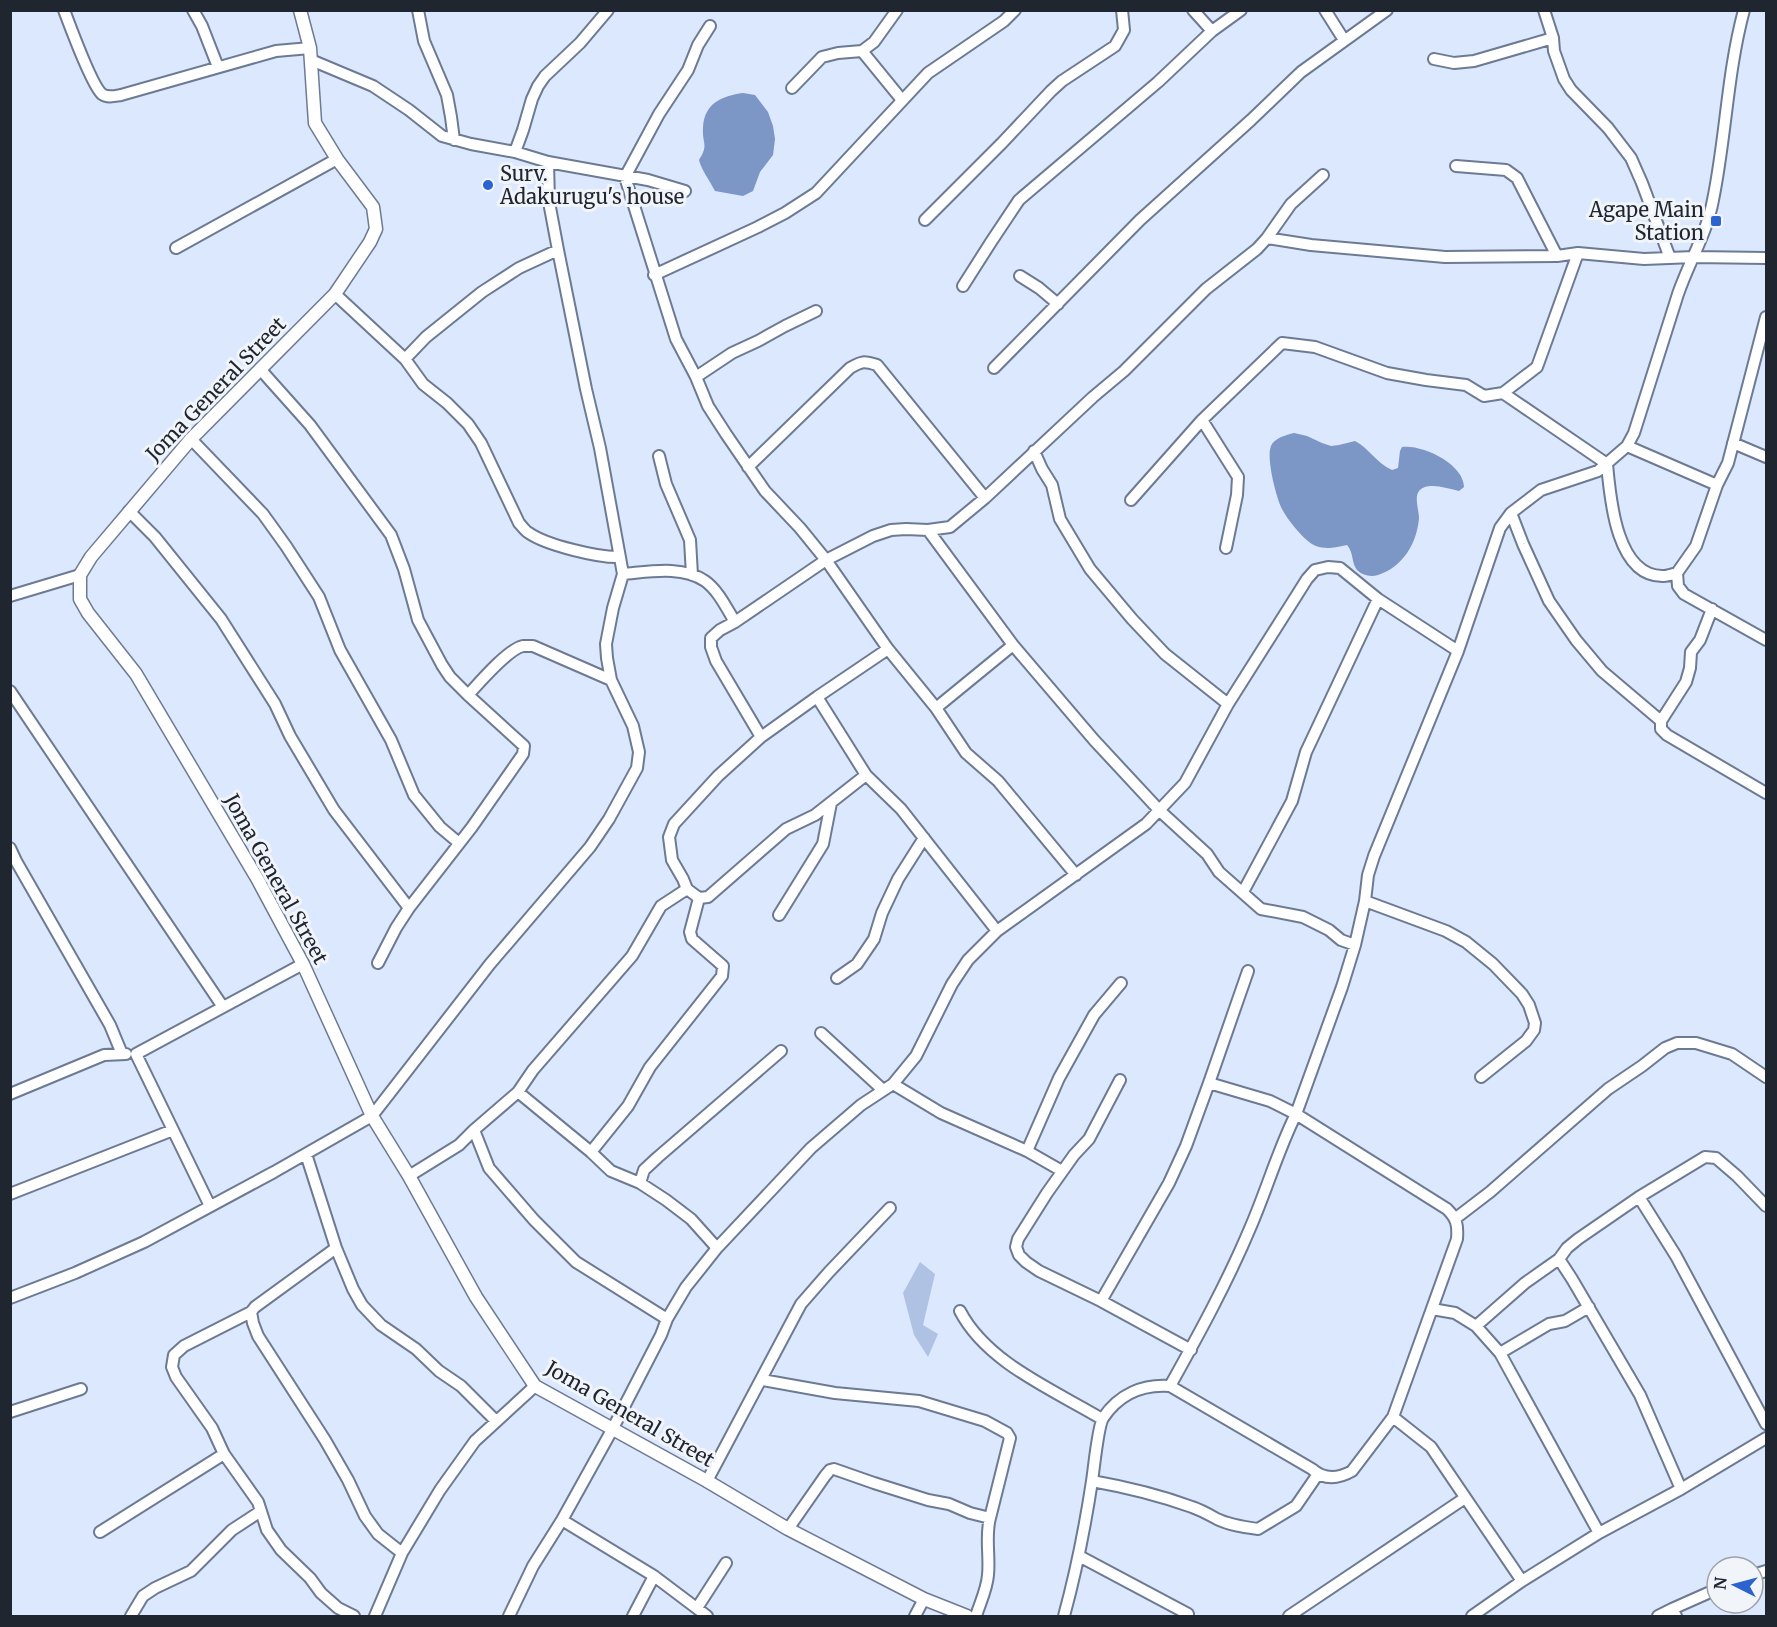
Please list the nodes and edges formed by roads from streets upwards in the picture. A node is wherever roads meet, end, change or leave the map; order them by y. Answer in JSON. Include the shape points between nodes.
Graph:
{"nodes":[{"id":1,"x":64,"y":10,"type":"edge"},
{"id":2,"x":193,"y":10,"type":"edge"},
{"id":3,"x":300,"y":10,"type":"edge"},
{"id":4,"x":418,"y":10,"type":"edge"},
{"id":5,"x":608,"y":10,"type":"edge"},
{"id":6,"x":897,"y":10,"type":"edge"},
{"id":7,"x":1016,"y":10,"type":"edge"},
{"id":8,"x":1193,"y":10,"type":"edge"},
{"id":9,"x":1241,"y":10,"type":"edge"},
{"id":10,"x":1325,"y":10,"type":"edge"},
{"id":11,"x":1387,"y":10,"type":"edge"},
{"id":12,"x":1544,"y":10,"type":"edge"},
{"id":13,"x":1744,"y":10,"type":"edge"},
{"id":14,"x":1123,"y":11,"type":"edge"},
{"id":15,"x":710,"y":26,"type":"dead end"},
{"id":16,"x":1212,"y":31,"type":"junction"},
{"id":17,"x":1553,"y":38,"type":"junction"},
{"id":18,"x":1344,"y":40,"type":"junction"},
{"id":19,"x":862,"y":51,"type":"junction"},
{"id":20,"x":310,"y":54,"type":"junction"},
{"id":21,"x":1434,"y":59,"type":"dead end"},
{"id":22,"x":218,"y":67,"type":"junction"},
{"id":23,"x":792,"y":88,"type":"dead end"},
{"id":24,"x":902,"y":100,"type":"junction"},
{"id":25,"x":454,"y":140,"type":"junction"},
{"id":26,"x":515,"y":152,"type":"junction"},
{"id":27,"x":337,"y":159,"type":"junction"},
{"id":28,"x":548,"y":162,"type":"junction"},
{"id":29,"x":1456,"y":166,"type":"dead end"},
{"id":30,"x":1323,"y":175,"type":"dead end"},
{"id":31,"x":625,"y":177,"type":"junction"},
{"id":32,"x":685,"y":191,"type":"dead end"},
{"id":33,"x":925,"y":220,"type":"dead end"},
{"id":34,"x":1267,"y":238,"type":"junction"},
{"id":35,"x":176,"y":248,"type":"dead end"},
{"id":36,"x":558,"y":250,"type":"junction"},
{"id":37,"x":1578,"y":253,"type":"junction"},
{"id":38,"x":1557,"y":256,"type":"junction"},
{"id":39,"x":1694,"y":257,"type":"junction"},
{"id":40,"x":1670,"y":258,"type":"junction"},
{"id":41,"x":1767,"y":258,"type":"edge"},
{"id":42,"x":654,"y":275,"type":"junction"},
{"id":43,"x":1020,"y":276,"type":"dead end"},
{"id":44,"x":963,"y":286,"type":"dead end"},
{"id":45,"x":335,"y":294,"type":"junction"},
{"id":46,"x":1058,"y":304,"type":"junction"},
{"id":47,"x":816,"y":311,"type":"dead end"},
{"id":48,"x":1767,"y":317,"type":"edge"},
{"id":49,"x":405,"y":359,"type":"junction"},
{"id":50,"x":260,"y":369,"type":"junction"},
{"id":51,"x":994,"y":369,"type":"dead end"},
{"id":52,"x":696,"y":377,"type":"junction"},
{"id":53,"x":1503,"y":393,"type":"junction"},
{"id":54,"x":1202,"y":420,"type":"junction"},
{"id":55,"x":190,"y":439,"type":"junction"},
{"id":56,"x":1733,"y":443,"type":"junction"},
{"id":57,"x":1627,"y":446,"type":"junction"},
{"id":58,"x":1034,"y":451,"type":"junction"},
{"id":59,"x":659,"y":456,"type":"dead end"},
{"id":60,"x":1767,"y":457,"type":"edge"},
{"id":61,"x":1607,"y":464,"type":"junction"},
{"id":62,"x":748,"y":467,"type":"junction"},
{"id":63,"x":1717,"y":485,"type":"junction"},
{"id":64,"x":985,"y":498,"type":"junction"},
{"id":65,"x":1131,"y":500,"type":"dead end"},
{"id":66,"x":129,"y":511,"type":"junction"},
{"id":67,"x":1511,"y":513,"type":"junction"},
{"id":68,"x":928,"y":530,"type":"junction"},
{"id":69,"x":1226,"y":548,"type":"dead end"},
{"id":70,"x":620,"y":557,"type":"junction"},
{"id":71,"x":826,"y":560,"type":"junction"},
{"id":72,"x":1677,"y":573,"type":"junction"},
{"id":73,"x":623,"y":574,"type":"junction"},
{"id":74,"x":80,"y":575,"type":"junction"},
{"id":75,"x":692,"y":575,"type":"junction"},
{"id":76,"x":10,"y":596,"type":"edge"},
{"id":77,"x":1378,"y":599,"type":"junction"},
{"id":78,"x":1712,"y":609,"type":"junction"},
{"id":79,"x":735,"y":622,"type":"junction"},
{"id":80,"x":1767,"y":640,"type":"edge"},
{"id":81,"x":1013,"y":645,"type":"junction"},
{"id":82,"x":888,"y":649,"type":"junction"},
{"id":83,"x":1458,"y":651,"type":"junction"},
{"id":84,"x":611,"y":681,"type":"junction"},
{"id":85,"x":10,"y":691,"type":"edge"},
{"id":86,"x":468,"y":695,"type":"junction"},
{"id":87,"x":817,"y":697,"type":"junction"},
{"id":88,"x":1228,"y":704,"type":"junction"},
{"id":89,"x":936,"y":708,"type":"junction"},
{"id":90,"x":1661,"y":722,"type":"junction"},
{"id":91,"x":761,"y":737,"type":"junction"},
{"id":92,"x":866,"y":775,"type":"junction"},
{"id":93,"x":1767,"y":793,"type":"edge"},
{"id":94,"x":831,"y":803,"type":"junction"},
{"id":95,"x":1160,"y":811,"type":"junction"},
{"id":96,"x":924,"y":838,"type":"junction"},
{"id":97,"x":459,"y":843,"type":"junction"},
{"id":98,"x":10,"y":848,"type":"edge"},
{"id":99,"x":1077,"y":875,"type":"junction"},
{"id":100,"x":687,"y":889,"type":"junction"},
{"id":101,"x":1243,"y":892,"type":"junction"},
{"id":102,"x":699,"y":898,"type":"junction"},
{"id":103,"x":1365,"y":901,"type":"junction"},
{"id":104,"x":409,"y":908,"type":"junction"},
{"id":105,"x":778,"y":915,"type":"dead end"},
{"id":106,"x":997,"y":931,"type":"junction"},
{"id":107,"x":1355,"y":945,"type":"junction"},
{"id":108,"x":378,"y":963,"type":"dead end"},
{"id":109,"x":303,"y":964,"type":"junction"},
{"id":110,"x":1248,"y":971,"type":"dead end"},
{"id":111,"x":837,"y":978,"type":"dead end"},
{"id":112,"x":1121,"y":982,"type":"dead end"},
{"id":113,"x":224,"y":1007,"type":"junction"},
{"id":114,"x":821,"y":1033,"type":"dead end"},
{"id":115,"x":781,"y":1051,"type":"dead end"},
{"id":116,"x":122,"y":1054,"type":"junction"},
{"id":117,"x":136,"y":1054,"type":"junction"},
{"id":118,"x":1481,"y":1077,"type":"dead end"},
{"id":119,"x":1767,"y":1077,"type":"edge"},
{"id":120,"x":1120,"y":1080,"type":"dead end"},
{"id":121,"x":1209,"y":1083,"type":"junction"},
{"id":122,"x":893,"y":1084,"type":"junction"},
{"id":123,"x":883,"y":1090,"type":"junction"},
{"id":124,"x":518,"y":1092,"type":"junction"},
{"id":125,"x":10,"y":1094,"type":"edge"},
{"id":126,"x":1296,"y":1114,"type":"junction"},
{"id":127,"x":372,"y":1116,"type":"junction"},
{"id":128,"x":173,"y":1130,"type":"junction"},
{"id":129,"x":474,"y":1130,"type":"junction"},
{"id":130,"x":1026,"y":1151,"type":"junction"},
{"id":131,"x":591,"y":1152,"type":"junction"},
{"id":132,"x":306,"y":1154,"type":"junction"},
{"id":133,"x":1062,"y":1171,"type":"junction"},
{"id":134,"x":409,"y":1176,"type":"junction"},
{"id":135,"x":640,"y":1184,"type":"junction"},
{"id":136,"x":10,"y":1194,"type":"edge"},
{"id":137,"x":1639,"y":1197,"type":"junction"},
{"id":138,"x":210,"y":1206,"type":"junction"},
{"id":139,"x":1767,"y":1206,"type":"edge"},
{"id":140,"x":890,"y":1208,"type":"dead end"},
{"id":141,"x":1456,"y":1218,"type":"junction"},
{"id":142,"x":336,"y":1248,"type":"junction"},
{"id":143,"x":717,"y":1248,"type":"junction"},
{"id":144,"x":1559,"y":1259,"type":"junction"},
{"id":145,"x":10,"y":1298,"type":"edge"},
{"id":146,"x":1101,"y":1301,"type":"junction"},
{"id":147,"x":1589,"y":1307,"type":"junction"},
{"id":148,"x":1432,"y":1309,"type":"junction"},
{"id":149,"x":960,"y":1311,"type":"dead end"},
{"id":150,"x":250,"y":1312,"type":"junction"},
{"id":151,"x":667,"y":1319,"type":"junction"},
{"id":152,"x":1476,"y":1326,"type":"junction"},
{"id":153,"x":1191,"y":1350,"type":"junction"},
{"id":154,"x":1500,"y":1353,"type":"junction"},
{"id":155,"x":762,"y":1380,"type":"junction"},
{"id":156,"x":535,"y":1386,"type":"junction"},
{"id":157,"x":1170,"y":1386,"type":"junction"},
{"id":158,"x":81,"y":1389,"type":"dead end"},
{"id":159,"x":10,"y":1412,"type":"edge"},
{"id":160,"x":1393,"y":1417,"type":"junction"},
{"id":161,"x":1102,"y":1419,"type":"junction"},
{"id":162,"x":496,"y":1421,"type":"junction"},
{"id":163,"x":1767,"y":1424,"type":"edge"},
{"id":164,"x":612,"y":1430,"type":"junction"},
{"id":165,"x":1767,"y":1438,"type":"edge"},
{"id":166,"x":224,"y":1454,"type":"junction"},
{"id":167,"x":1318,"y":1474,"type":"junction"},
{"id":168,"x":707,"y":1481,"type":"junction"},
{"id":169,"x":1092,"y":1481,"type":"junction"},
{"id":170,"x":1682,"y":1489,"type":"junction"},
{"id":171,"x":1465,"y":1498,"type":"junction"},
{"id":172,"x":261,"y":1511,"type":"junction"},
{"id":173,"x":990,"y":1518,"type":"junction"},
{"id":174,"x":562,"y":1520,"type":"junction"},
{"id":175,"x":788,"y":1529,"type":"junction"},
{"id":176,"x":100,"y":1532,"type":"dead end"},
{"id":177,"x":1599,"y":1533,"type":"junction"},
{"id":178,"x":402,"y":1553,"type":"junction"},
{"id":179,"x":1079,"y":1556,"type":"junction"},
{"id":180,"x":726,"y":1563,"type":"dead end"},
{"id":181,"x":654,"y":1576,"type":"junction"},
{"id":182,"x":1522,"y":1581,"type":"junction"},
{"id":183,"x":1705,"y":1596,"type":"edge"},
{"id":184,"x":924,"y":1599,"type":"junction"},
{"id":185,"x":697,"y":1608,"type":"junction"},
{"id":186,"x":1674,"y":1613,"type":"edge"},
{"id":187,"x":1188,"y":1614,"type":"dead end"},
{"id":188,"x":131,"y":1617,"type":"edge"},
{"id":189,"x":354,"y":1617,"type":"edge"},
{"id":190,"x":375,"y":1617,"type":"edge"},
{"id":191,"x":509,"y":1617,"type":"edge"},
{"id":192,"x":633,"y":1617,"type":"edge"},
{"id":193,"x":707,"y":1617,"type":"edge"},
{"id":194,"x":915,"y":1617,"type":"edge"},
{"id":195,"x":967,"y":1617,"type":"edge"},
{"id":196,"x":976,"y":1617,"type":"edge"},
{"id":197,"x":1064,"y":1617,"type":"edge"},
{"id":198,"x":1289,"y":1617,"type":"edge"},
{"id":199,"x":1472,"y":1617,"type":"edge"},
{"id":200,"x":1658,"y":1617,"type":"edge"}],
"edges":[{"from":1,"to":22,"type":"street","via":[[100,93],[106,96]]},
{"from":2,"to":22,"type":"street"},
{"from":3,"to":20,"type":"street","name":"Joma General Street"},
{"from":4,"to":25,"type":"street","via":[[424,41],[447,95]]},
{"from":5,"to":26,"type":"street","via":[[538,86]]},
{"from":6,"to":19,"type":"street","via":[[874,42]]},
{"from":7,"to":24,"type":"street","via":[[928,73]]},
{"from":8,"to":16,"type":"street"},
{"from":9,"to":16,"type":"street"},
{"from":10,"to":18,"type":"street"},
{"from":11,"to":18,"type":"street"},
{"from":12,"to":17,"type":"street"},
{"from":13,"to":39,"type":"street","via":[[1729,83],[1713,201]]},
{"from":14,"to":33,"type":"street","via":[[1124,30],[1115,46],[1051,91]]},
{"from":15,"to":31,"type":"street"},
{"from":16,"to":44,"type":"street","via":[[1019,201]]},
{"from":17,"to":21,"type":"street","via":[[1474,61]]},
{"from":17,"to":40,"type":"street","via":[[1554,51],[1571,90],[1631,158]]},
{"from":18,"to":46,"type":"street","via":[[1301,72],[1162,199]]},
{"from":19,"to":23,"type":"street","via":[[822,57]]},
{"from":19,"to":24,"type":"street"},
{"from":20,"to":22,"type":"street","via":[[276,51]]},
{"from":20,"to":25,"type":"street","via":[[373,86],[442,136]]},
{"from":20,"to":27,"type":"street","name":"Joma General Street","via":[[315,123]]},
{"from":24,"to":42,"type":"street","via":[[816,193],[758,227]]},
{"from":25,"to":26,"type":"street"},
{"from":26,"to":28,"type":"street"},
{"from":27,"to":35,"type":"street"},
{"from":27,"to":45,"type":"street","name":"Joma General Street","via":[[373,207],[376,229]]},
{"from":28,"to":31,"type":"street"},
{"from":28,"to":36,"type":"street","via":[[549,202]]},
{"from":29,"to":38,"type":"street","via":[[1512,173]]},
{"from":30,"to":34,"type":"street","via":[[1291,204]]},
{"from":31,"to":32,"type":"street"},
{"from":31,"to":42,"type":"street"},
{"from":34,"to":38,"type":"street","via":[[1445,257]]},
{"from":34,"to":58,"type":"street","via":[[1206,289],[1125,371]]},
{"from":36,"to":49,"type":"street","via":[[519,268],[482,292]]},
{"from":36,"to":70,"type":"street"},
{"from":37,"to":38,"type":"street"},
{"from":37,"to":40,"type":"street"},
{"from":37,"to":53,"type":"street","via":[[1537,367]]},
{"from":39,"to":40,"type":"street"},
{"from":39,"to":41,"type":"street"},
{"from":39,"to":57,"type":"street"},
{"from":42,"to":52,"type":"street","via":[[676,339]]},
{"from":43,"to":46,"type":"street"},
{"from":45,"to":49,"type":"street"},
{"from":45,"to":50,"type":"street","name":"Joma General Street"},
{"from":46,"to":51,"type":"street"},
{"from":47,"to":52,"type":"street","via":[[732,353]]},
{"from":48,"to":56,"type":"street"},
{"from":49,"to":70,"type":"street","via":[[423,384],[468,424],[519,523],[528,533],[549,543]]},
{"from":50,"to":55,"type":"street","name":"Joma General Street"},
{"from":50,"to":86,"type":"street","via":[[310,425],[391,536],[418,620],[442,665]]},
{"from":52,"to":62,"type":"street","via":[[708,406]]},
{"from":53,"to":54,"type":"street","via":[[1484,396],[1467,385],[1387,373],[1315,347],[1282,343]]},
{"from":53,"to":61,"type":"street"},
{"from":54,"to":65,"type":"street"},
{"from":54,"to":69,"type":"street","via":[[1238,477]]},
{"from":55,"to":66,"type":"street","name":"Joma General Street"},
{"from":55,"to":97,"type":"street","via":[[263,514],[286,546],[319,597],[340,650],[391,740],[414,795]]},
{"from":56,"to":60,"type":"street"},
{"from":56,"to":63,"type":"street"},
{"from":57,"to":61,"type":"street"},
{"from":57,"to":63,"type":"street"},
{"from":58,"to":64,"type":"street"},
{"from":58,"to":88,"type":"street","via":[[1052,485],[1060,519],[1090,568],[1165,654]]},
{"from":59,"to":75,"type":"street","via":[[666,484],[690,540]]},
{"from":61,"to":67,"type":"street","via":[[1598,471],[1541,490]]},
{"from":61,"to":72,"type":"street","via":[[1616,528],[1636,566],[1662,576]]},
{"from":62,"to":64,"type":"street","via":[[850,368],[868,362],[878,365]]},
{"from":62,"to":71,"type":"street"},
{"from":63,"to":72,"type":"street","via":[[1696,546]]},
{"from":64,"to":68,"type":"street","via":[[950,527]]},
{"from":66,"to":74,"type":"street","name":"Joma General Street"},
{"from":66,"to":104,"type":"street","via":[[221,619],[275,704],[334,810]]},
{"from":67,"to":83,"type":"street","via":[[1500,528]]},
{"from":67,"to":90,"type":"street","via":[[1550,602],[1576,640],[1602,671]]},
{"from":68,"to":71,"type":"street","via":[[891,530]]},
{"from":68,"to":81,"type":"street"},
{"from":70,"to":73,"type":"street"},
{"from":71,"to":79,"type":"street"},
{"from":71,"to":82,"type":"street"},
{"from":72,"to":78,"type":"street","via":[[1678,586],[1684,594]]},
{"from":73,"to":75,"type":"street","via":[[672,571]]},
{"from":73,"to":84,"type":"street","via":[[606,644]]},
{"from":74,"to":76,"type":"street"},
{"from":74,"to":109,"type":"street","name":"Joma General Street","via":[[80,599],[88,613],[136,674]]},
{"from":75,"to":79,"type":"street","via":[[714,589]]},
{"from":77,"to":83,"type":"street"},
{"from":77,"to":88,"type":"street","via":[[1340,568],[1315,570]]},
{"from":77,"to":101,"type":"street","via":[[1306,752],[1292,801]]},
{"from":78,"to":80,"type":"street"},
{"from":78,"to":90,"type":"street","via":[[1691,652],[1686,682]]},
{"from":79,"to":91,"type":"street","via":[[711,638],[711,647]]},
{"from":81,"to":89,"type":"street"},
{"from":81,"to":95,"type":"street"},
{"from":82,"to":87,"type":"street"},
{"from":82,"to":89,"type":"street"},
{"from":83,"to":103,"type":"street","via":[[1374,856]]},
{"from":84,"to":86,"type":"street","via":[[533,646],[524,646],[502,660]]},
{"from":84,"to":127,"type":"street","via":[[633,726],[639,752],[630,783],[590,847],[490,964]]},
{"from":85,"to":113,"type":"street"},
{"from":86,"to":97,"type":"street","via":[[524,746],[523,754]]},
{"from":87,"to":91,"type":"street"},
{"from":87,"to":92,"type":"street"},
{"from":88,"to":95,"type":"street","via":[[1185,783]]},
{"from":89,"to":99,"type":"street","via":[[966,753],[998,781]]},
{"from":90,"to":93,"type":"street","via":[[1660,729],[1667,735]]},
{"from":91,"to":100,"type":"street","via":[[718,776],[671,830],[672,860]]},
{"from":92,"to":94,"type":"street"},
{"from":92,"to":96,"type":"street"},
{"from":94,"to":102,"type":"street","via":[[786,829],[708,897]]},
{"from":94,"to":105,"type":"street","via":[[823,844]]},
{"from":95,"to":99,"type":"street"},
{"from":95,"to":101,"type":"street"},
{"from":96,"to":106,"type":"street"},
{"from":96,"to":111,"type":"street","via":[[898,879],[874,939],[857,964]]},
{"from":97,"to":104,"type":"street"},
{"from":98,"to":116,"type":"street","via":[[110,1025]]},
{"from":99,"to":106,"type":"street"},
{"from":100,"to":102,"type":"street"},
{"from":100,"to":124,"type":"street","via":[[661,906],[632,956]]},
{"from":101,"to":107,"type":"street","via":[[1261,909],[1303,917]]},
{"from":102,"to":131,"type":"street","via":[[690,932],[692,939],[723,966],[722,976],[650,1067],[628,1106]]},
{"from":103,"to":107,"type":"street"},
{"from":103,"to":118,"type":"street","via":[[1466,942],[1522,994],[1529,1005],[1534,1030]]},
{"from":104,"to":108,"type":"street"},
{"from":106,"to":122,"type":"street","via":[[968,960],[916,1056]]},
{"from":107,"to":126,"type":"street"},
{"from":109,"to":113,"type":"street"},
{"from":109,"to":127,"type":"street","name":"Joma General Street"},
{"from":110,"to":121,"type":"street"},
{"from":112,"to":130,"type":"street","via":[[1094,1015],[1059,1078]]},
{"from":113,"to":117,"type":"street"},
{"from":114,"to":123,"type":"street"},
{"from":115,"to":135,"type":"street","via":[[644,1170]]},
{"from":116,"to":117,"type":"street"},
{"from":116,"to":125,"type":"street","via":[[104,1054]]},
{"from":117,"to":128,"type":"street"},
{"from":119,"to":141,"type":"street","via":[[1732,1054],[1696,1043],[1665,1047],[1608,1089]]},
{"from":120,"to":133,"type":"street","via":[[1089,1139]]},
{"from":121,"to":126,"type":"street","via":[[1270,1101]]},
{"from":121,"to":146,"type":"street","via":[[1169,1183]]},
{"from":122,"to":123,"type":"street"},
{"from":122,"to":130,"type":"street","via":[[941,1113]]},
{"from":123,"to":143,"type":"street","via":[[811,1148]]},
{"from":124,"to":129,"type":"street"},
{"from":124,"to":131,"type":"street"},
{"from":126,"to":141,"type":"street"},
{"from":126,"to":153,"type":"street","via":[[1251,1226]]},
{"from":127,"to":132,"type":"street"},
{"from":127,"to":134,"type":"street","name":"Joma General Street"},
{"from":128,"to":136,"type":"street"},
{"from":128,"to":138,"type":"street"},
{"from":129,"to":134,"type":"street","via":[[459,1145]]},
{"from":129,"to":151,"type":"street","via":[[489,1168],[576,1262]]},
{"from":130,"to":133,"type":"street"},
{"from":131,"to":135,"type":"street","via":[[611,1171]]},
{"from":132,"to":138,"type":"street"},
{"from":132,"to":142,"type":"street"},
{"from":133,"to":146,"type":"street","via":[[1016,1247],[1032,1266]]},
{"from":134,"to":156,"type":"street","name":"Joma General Street","via":[[476,1297]]},
{"from":135,"to":143,"type":"street","via":[[691,1219]]},
{"from":137,"to":139,"type":"street","via":[[1705,1157],[1716,1158]]},
{"from":137,"to":144,"type":"street","via":[[1567,1248]]},
{"from":137,"to":163,"type":"street","via":[[1676,1256]]},
{"from":138,"to":145,"type":"street","via":[[144,1242]]},
{"from":140,"to":155,"type":"street","via":[[801,1304]]},
{"from":141,"to":148,"type":"street","via":[[1457,1239]]},
{"from":142,"to":150,"type":"street"},
{"from":142,"to":162,"type":"street","via":[[362,1305],[381,1325],[461,1386]]},
{"from":143,"to":151,"type":"street"},
{"from":144,"to":147,"type":"street"},
{"from":144,"to":152,"type":"street"},
{"from":146,"to":153,"type":"street"},
{"from":147,"to":154,"type":"street","via":[[1565,1321],[1549,1324]]},
{"from":147,"to":170,"type":"street","via":[[1640,1395]]},
{"from":148,"to":152,"type":"street","via":[[1455,1312]]},
{"from":148,"to":160,"type":"street"},
{"from":149,"to":161,"type":"street","via":[[991,1349],[1041,1385]]},
{"from":150,"to":166,"type":"street","via":[[174,1355],[172,1367],[176,1377],[212,1428]]},
{"from":150,"to":178,"type":"street","via":[[258,1336],[325,1440],[365,1516],[378,1534]]},
{"from":151,"to":164,"type":"street"},
{"from":152,"to":154,"type":"street"},
{"from":153,"to":157,"type":"street"},
{"from":154,"to":177,"type":"street"},
{"from":155,"to":168,"type":"street"},
{"from":155,"to":173,"type":"street","via":[[835,1393],[919,1401],[985,1421],[1007,1433],[1010,1438]]},
{"from":156,"to":162,"type":"street"},
{"from":156,"to":164,"type":"street","name":"Joma General Street"},
{"from":157,"to":161,"type":"street","via":[[1136,1390],[1122,1397]]},
{"from":157,"to":167,"type":"street"},
{"from":158,"to":159,"type":"street"},
{"from":160,"to":167,"type":"street","via":[[1352,1471],[1342,1476]]},
{"from":160,"to":171,"type":"street","via":[[1431,1447]]},
{"from":161,"to":169,"type":"street"},
{"from":162,"to":178,"type":"street","via":[[475,1441],[440,1490]]},
{"from":164,"to":168,"type":"street","name":"Joma General Street"},
{"from":164,"to":174,"type":"street"},
{"from":165,"to":170,"type":"street"},
{"from":166,"to":172,"type":"street"},
{"from":166,"to":176,"type":"street"},
{"from":167,"to":169,"type":"street","via":[[1296,1506],[1258,1529],[1237,1526],[1149,1493]]},
{"from":168,"to":175,"type":"street","name":"Joma General Street"},
{"from":169,"to":179,"type":"street"},
{"from":170,"to":177,"type":"street"},
{"from":171,"to":182,"type":"street"},
{"from":171,"to":198,"type":"street"},
{"from":172,"to":188,"type":"street","via":[[232,1530],[191,1571],[143,1596]]},
{"from":172,"to":189,"type":"street","via":[[267,1530],[281,1550],[321,1593]]},
{"from":173,"to":175,"type":"street","via":[[834,1469]]},
{"from":173,"to":196,"type":"street","via":[[986,1530],[988,1578]]},
{"from":174,"to":181,"type":"street"},
{"from":174,"to":191,"type":"street","via":[[533,1566]]},
{"from":175,"to":184,"type":"street","name":"Joma General Street"},
{"from":177,"to":182,"type":"street"},
{"from":178,"to":190,"type":"street"},
{"from":179,"to":187,"type":"street"},
{"from":179,"to":197,"type":"street"},
{"from":180,"to":185,"type":"street"},
{"from":181,"to":185,"type":"street"},
{"from":181,"to":192,"type":"street"},
{"from":182,"to":199,"type":"street"},
{"from":183,"to":186,"type":"street"},
{"from":184,"to":194,"type":"street"},
{"from":184,"to":195,"type":"street","name":"Joma General Street"},
{"from":185,"to":193,"type":"street"},
{"from":186,"to":200,"type":"street"}]}
